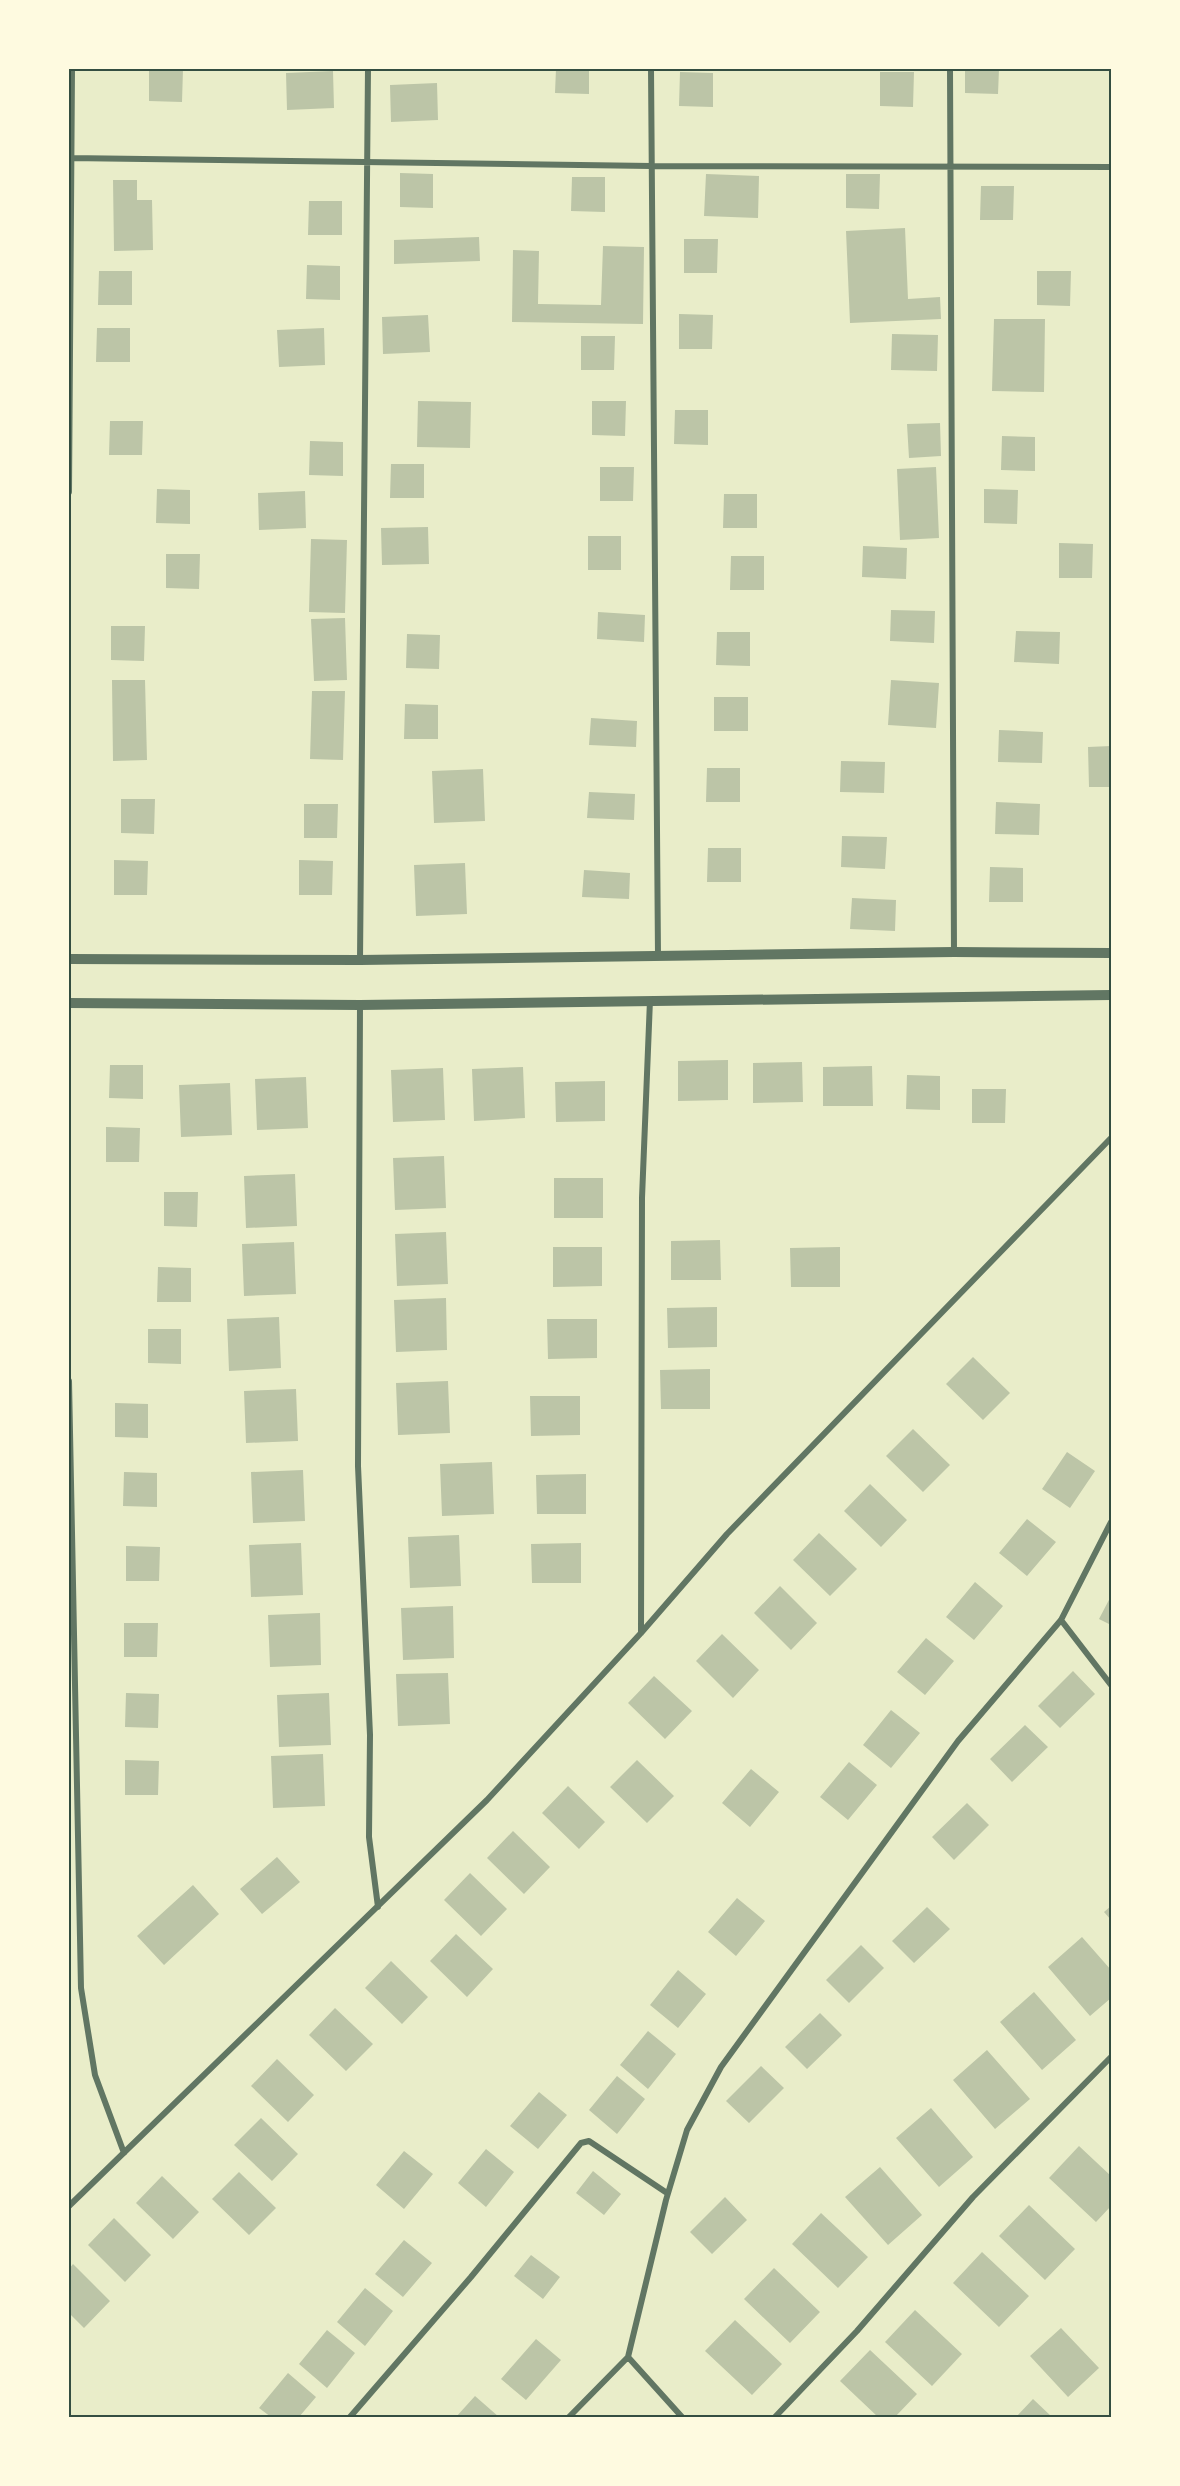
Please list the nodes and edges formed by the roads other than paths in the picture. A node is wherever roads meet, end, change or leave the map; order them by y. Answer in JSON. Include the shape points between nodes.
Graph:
{"nodes":[{"id":1,"x":72,"y":69,"type":"edge"},
{"id":2,"x":368,"y":69,"type":"edge"},
{"id":3,"x":651,"y":69,"type":"edge"},
{"id":4,"x":950,"y":69,"type":"edge"},
{"id":5,"x":70,"y":158,"type":"edge"},
{"id":6,"x":369,"y":162,"type":"junction"},
{"id":7,"x":651,"y":166,"type":"junction"},
{"id":8,"x":950,"y":167,"type":"junction"},
{"id":9,"x":1111,"y":167,"type":"edge"},
{"id":10,"x":69,"y":492,"type":"edge"},
{"id":11,"x":954,"y":952,"type":"junction"},
{"id":12,"x":1111,"y":953,"type":"edge"},
{"id":13,"x":658,"y":956,"type":"junction"},
{"id":14,"x":69,"y":959,"type":"edge"},
{"id":15,"x":360,"y":960,"type":"junction"},
{"id":16,"x":1111,"y":995,"type":"edge"},
{"id":17,"x":650,"y":1000,"type":"junction"},
{"id":18,"x":69,"y":1003,"type":"edge"},
{"id":19,"x":360,"y":1005,"type":"junction"},
{"id":20,"x":1111,"y":1138,"type":"edge"},
{"id":21,"x":69,"y":1381,"type":"edge"},
{"id":22,"x":1111,"y":1522,"type":"edge"},
{"id":23,"x":1061,"y":1620,"type":"junction"},
{"id":24,"x":641,"y":1633,"type":"junction"},
{"id":25,"x":1111,"y":1684,"type":"edge"},
{"id":26,"x":69,"y":1858,"type":"edge"},
{"id":27,"x":78,"y":1858,"type":"junction"},
{"id":28,"x":378,"y":1907,"type":"junction"},
{"id":29,"x":1111,"y":2057,"type":"edge"},
{"id":30,"x":124,"y":2153,"type":"junction"},
{"id":31,"x":667,"y":2193,"type":"junction"},
{"id":32,"x":69,"y":2206,"type":"edge"},
{"id":33,"x":628,"y":2357,"type":"junction"},
{"id":34,"x":350,"y":2417,"type":"edge"},
{"id":35,"x":569,"y":2417,"type":"edge"},
{"id":36,"x":682,"y":2417,"type":"edge"},
{"id":37,"x":775,"y":2417,"type":"edge"}],
"edges":[{"from":1,"to":5,"type":"street"},
{"from":2,"to":6,"type":"street"},
{"from":3,"to":7,"type":"street"},
{"from":4,"to":8,"type":"street"},
{"from":5,"to":6,"type":"street"},
{"from":5,"to":10,"type":"street"},
{"from":6,"to":7,"type":"street"},
{"from":6,"to":15,"type":"street"},
{"from":7,"to":8,"type":"street"},
{"from":7,"to":13,"type":"street"},
{"from":8,"to":9,"type":"street"},
{"from":8,"to":11,"type":"street"},
{"from":11,"to":12,"type":"street"},
{"from":11,"to":13,"type":"street"},
{"from":13,"to":15,"type":"street"},
{"from":14,"to":15,"type":"street"},
{"from":16,"to":17,"type":"street"},
{"from":17,"to":19,"type":"street"},
{"from":17,"to":24,"type":"street","via":[[642,1198]]},
{"from":18,"to":19,"type":"street"},
{"from":19,"to":28,"type":"street","via":[[358,1466],[370,1735],[369,1837]]},
{"from":20,"to":24,"type":"street","via":[[727,1534]]},
{"from":21,"to":27,"type":"street"},
{"from":22,"to":23,"type":"street"},
{"from":23,"to":25,"type":"street"},
{"from":23,"to":31,"type":"street","via":[[958,1741],[720,2067],[687,2130]]},
{"from":24,"to":28,"type":"street","via":[[487,1800]]},
{"from":26,"to":27,"type":"street"},
{"from":27,"to":30,"type":"street","via":[[81,1988],[95,2075]]},
{"from":28,"to":30,"type":"street"},
{"from":29,"to":37,"type":"street","via":[[974,2197],[857,2331]]},
{"from":30,"to":32,"type":"street"},
{"from":31,"to":33,"type":"street"},
{"from":31,"to":34,"type":"street","via":[[589,2141],[581,2143]]},
{"from":33,"to":35,"type":"street"},
{"from":33,"to":36,"type":"street"}]}
